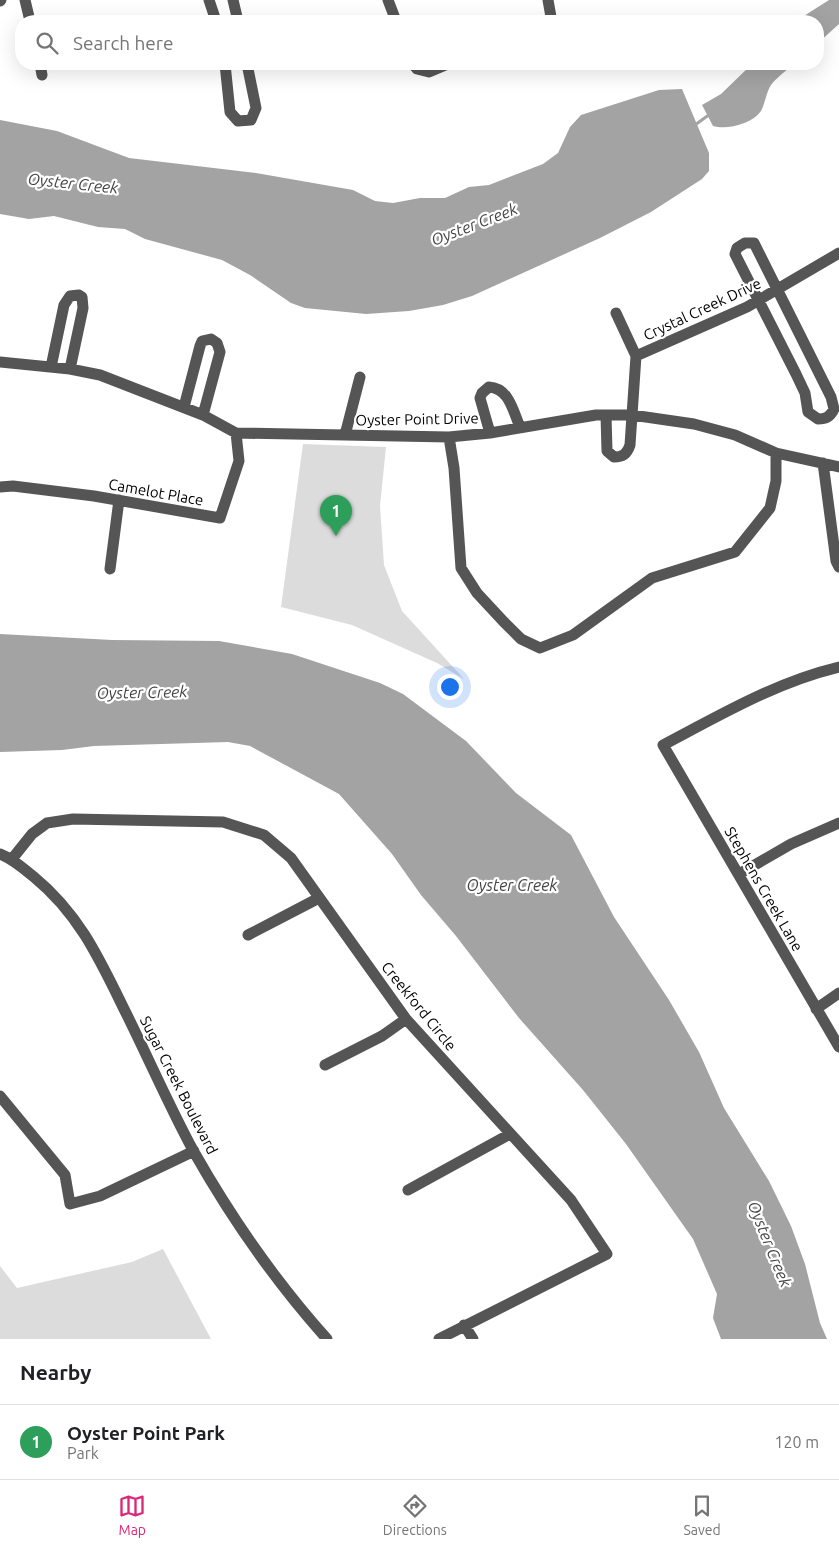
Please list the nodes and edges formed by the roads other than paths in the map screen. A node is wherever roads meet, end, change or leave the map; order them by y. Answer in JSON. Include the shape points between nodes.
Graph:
{"nodes":[{"id":1,"x":25,"y":0,"type":"edge"},
{"id":2,"x":209,"y":0,"type":"edge"},
{"id":3,"x":233,"y":0,"type":"edge"},
{"id":4,"x":388,"y":0,"type":"edge"},
{"id":5,"x":548,"y":0,"type":"edge"},
{"id":6,"x":29,"y":15,"type":"edge"},
{"id":7,"x":214,"y":15,"type":"edge"},
{"id":8,"x":237,"y":15,"type":"edge"},
{"id":9,"x":394,"y":15,"type":"edge"},
{"id":10,"x":551,"y":15,"type":"edge"},
{"id":11,"x":226,"y":70,"type":"edge"},
{"id":12,"x":248,"y":70,"type":"edge"},
{"id":13,"x":421,"y":70,"type":"edge"},
{"id":14,"x":434,"y":70,"type":"edge"},
{"id":15,"x":839,"y":253,"type":"edge"},
{"id":16,"x":778,"y":290,"type":"junction"},
{"id":17,"x":759,"y":300,"type":"junction"},
{"id":18,"x":616,"y":313,"type":"dead end"},
{"id":19,"x":636,"y":356,"type":"junction"},
{"id":20,"x":0,"y":362,"type":"edge"},
{"id":21,"x":815,"y":365,"type":"junction"},
{"id":22,"x":51,"y":367,"type":"junction"},
{"id":23,"x":70,"y":370,"type":"junction"},
{"id":24,"x":796,"y":374,"type":"junction"},
{"id":25,"x":360,"y":377,"type":"dead end"},
{"id":26,"x":184,"y":407,"type":"junction"},
{"id":27,"x":203,"y":415,"type":"junction"},
{"id":28,"x":606,"y":415,"type":"junction"},
{"id":29,"x":632,"y":416,"type":"junction"},
{"id":30,"x":520,"y":427,"type":"junction"},
{"id":31,"x":236,"y":433,"type":"junction"},
{"id":32,"x":490,"y":433,"type":"junction"},
{"id":33,"x":345,"y":435,"type":"junction"},
{"id":34,"x":449,"y":437,"type":"junction"},
{"id":35,"x":776,"y":453,"type":"junction"},
{"id":36,"x":823,"y":463,"type":"junction"},
{"id":37,"x":839,"y":467,"type":"edge"},
{"id":38,"x":0,"y":487,"type":"edge"},
{"id":39,"x":119,"y":500,"type":"junction"},
{"id":40,"x":839,"y":567,"type":"edge"},
{"id":41,"x":110,"y":569,"type":"dead end"},
{"id":42,"x":839,"y":668,"type":"edge"},
{"id":43,"x":839,"y":823,"type":"edge"},
{"id":44,"x":0,"y":854,"type":"edge"},
{"id":45,"x":12,"y":859,"type":"junction"},
{"id":46,"x":739,"y":874,"type":"junction"},
{"id":47,"x":319,"y":898,"type":"junction"},
{"id":48,"x":248,"y":935,"type":"dead end"},
{"id":49,"x":839,"y":993,"type":"edge"},
{"id":50,"x":816,"y":1009,"type":"junction"},
{"id":51,"x":406,"y":1019,"type":"junction"},
{"id":52,"x":839,"y":1047,"type":"edge"},
{"id":53,"x":325,"y":1065,"type":"dead end"},
{"id":54,"x":0,"y":1096,"type":"edge"},
{"id":55,"x":510,"y":1134,"type":"junction"},
{"id":56,"x":194,"y":1151,"type":"junction"},
{"id":57,"x":408,"y":1190,"type":"dead end"},
{"id":58,"x":464,"y":1326,"type":"junction"},
{"id":59,"x":327,"y":1339,"type":"edge"},
{"id":60,"x":439,"y":1339,"type":"edge"},
{"id":61,"x":473,"y":1339,"type":"edge"}],
"edges":[{"from":1,"to":6,"type":"street"},
{"from":2,"to":7,"type":"street"},
{"from":3,"to":8,"type":"street"},
{"from":4,"to":9,"type":"street"},
{"from":5,"to":10,"type":"street"},
{"from":11,"to":12,"type":"street","via":[[230,112],[238,121],[251,120],[256,108]]},
{"from":13,"to":14,"type":"street"},
{"from":15,"to":16,"type":"street","name":"Crystal Creek Drive"},
{"from":16,"to":17,"type":"street","name":"Crystal Creek Drive"},
{"from":16,"to":17,"type":"street","via":[[754,243],[745,244],[735,254]]},
{"from":16,"to":21,"type":"street"},
{"from":17,"to":19,"type":"street","name":"Crystal Creek Drive"},
{"from":17,"to":24,"type":"street"},
{"from":18,"to":19,"type":"street"},
{"from":19,"to":29,"type":"street","name":"Crystal Creek Drive"},
{"from":20,"to":22,"type":"street","name":"Oyster Point Drive"},
{"from":21,"to":24,"type":"street"},
{"from":21,"to":24,"type":"street","via":[[834,409],[825,419],[818,420],[808,412],[805,393]]},
{"from":22,"to":23,"type":"street","name":"Oyster Point Drive"},
{"from":22,"to":23,"type":"street","via":[[64,306],[70,296],[79,295],[84,308]]},
{"from":23,"to":26,"type":"street","name":"Oyster Point Drive","via":[[100,375]]},
{"from":25,"to":33,"type":"street"},
{"from":26,"to":27,"type":"street","name":"Oyster Point Drive"},
{"from":26,"to":27,"type":"street","via":[[200,346],[202,341],[210,339],[217,343],[220,352]]},
{"from":27,"to":31,"type":"street","name":"Oyster Point Drive"},
{"from":28,"to":29,"type":"street","name":"Oyster Point Drive"},
{"from":28,"to":29,"type":"street","name":"Crystal Creek Drive","via":[[606,446],[614,458],[628,452]]},
{"from":28,"to":30,"type":"street","name":"Oyster Point Drive"},
{"from":29,"to":35,"type":"street","name":"Oyster Point Drive","via":[[694,424]]},
{"from":30,"to":32,"type":"street","name":"Oyster Point Drive"},
{"from":30,"to":32,"type":"street","via":[[506,394],[499,388],[489,387],[480,398]]},
{"from":31,"to":33,"type":"street","name":"Oyster Point Drive"},
{"from":31,"to":39,"type":"street","name":"Camelot Place","via":[[239,461],[220,518]]},
{"from":32,"to":34,"type":"street","name":"Oyster Point Drive"},
{"from":33,"to":34,"type":"street","name":"Oyster Point Drive"},
{"from":34,"to":35,"type":"street","via":[[461,568],[477,593],[520,639],[540,648],[572,635],[652,578],[735,552],[770,508],[776,481]]},
{"from":35,"to":36,"type":"street","name":"Oyster Point Drive"},
{"from":36,"to":37,"type":"street","name":"Oyster Point Drive"},
{"from":36,"to":40,"type":"street"},
{"from":38,"to":39,"type":"street","name":"Camelot Place"},
{"from":39,"to":41,"type":"street"},
{"from":42,"to":46,"type":"street","name":"Stephens Creek Lane","via":[[812,674],[756,696],[663,745]]},
{"from":43,"to":46,"type":"street","via":[[791,844]]},
{"from":44,"to":45,"type":"street","name":"Sugar Creek Boulevard"},
{"from":45,"to":47,"type":"street","name":"Creekford Circle","via":[[32,834],[47,823],[73,819],[223,822],[264,835],[291,858]]},
{"from":45,"to":56,"type":"street","name":"Sugar Creek Boulevard","via":[[48,888],[73,915],[94,947]]},
{"from":46,"to":50,"type":"street","name":"Stephens Creek Lane"},
{"from":47,"to":48,"type":"street"},
{"from":47,"to":51,"type":"street","name":"Creekford Circle"},
{"from":49,"to":50,"type":"street"},
{"from":50,"to":52,"type":"street","name":"Stephens Creek Lane"},
{"from":51,"to":53,"type":"street","via":[[382,1036]]},
{"from":51,"to":55,"type":"street","name":"Creekford Circle"},
{"from":54,"to":56,"type":"street","via":[[65,1175],[70,1204],[100,1196]]},
{"from":55,"to":57,"type":"street"},
{"from":55,"to":58,"type":"street","name":"Creekford Circle","via":[[571,1200],[607,1254]]},
{"from":56,"to":59,"type":"street","name":"Sugar Creek Boulevard","via":[[241,1230]]},
{"from":58,"to":60,"type":"street","name":"Creekford Circle"},
{"from":58,"to":61,"type":"street"}]}
